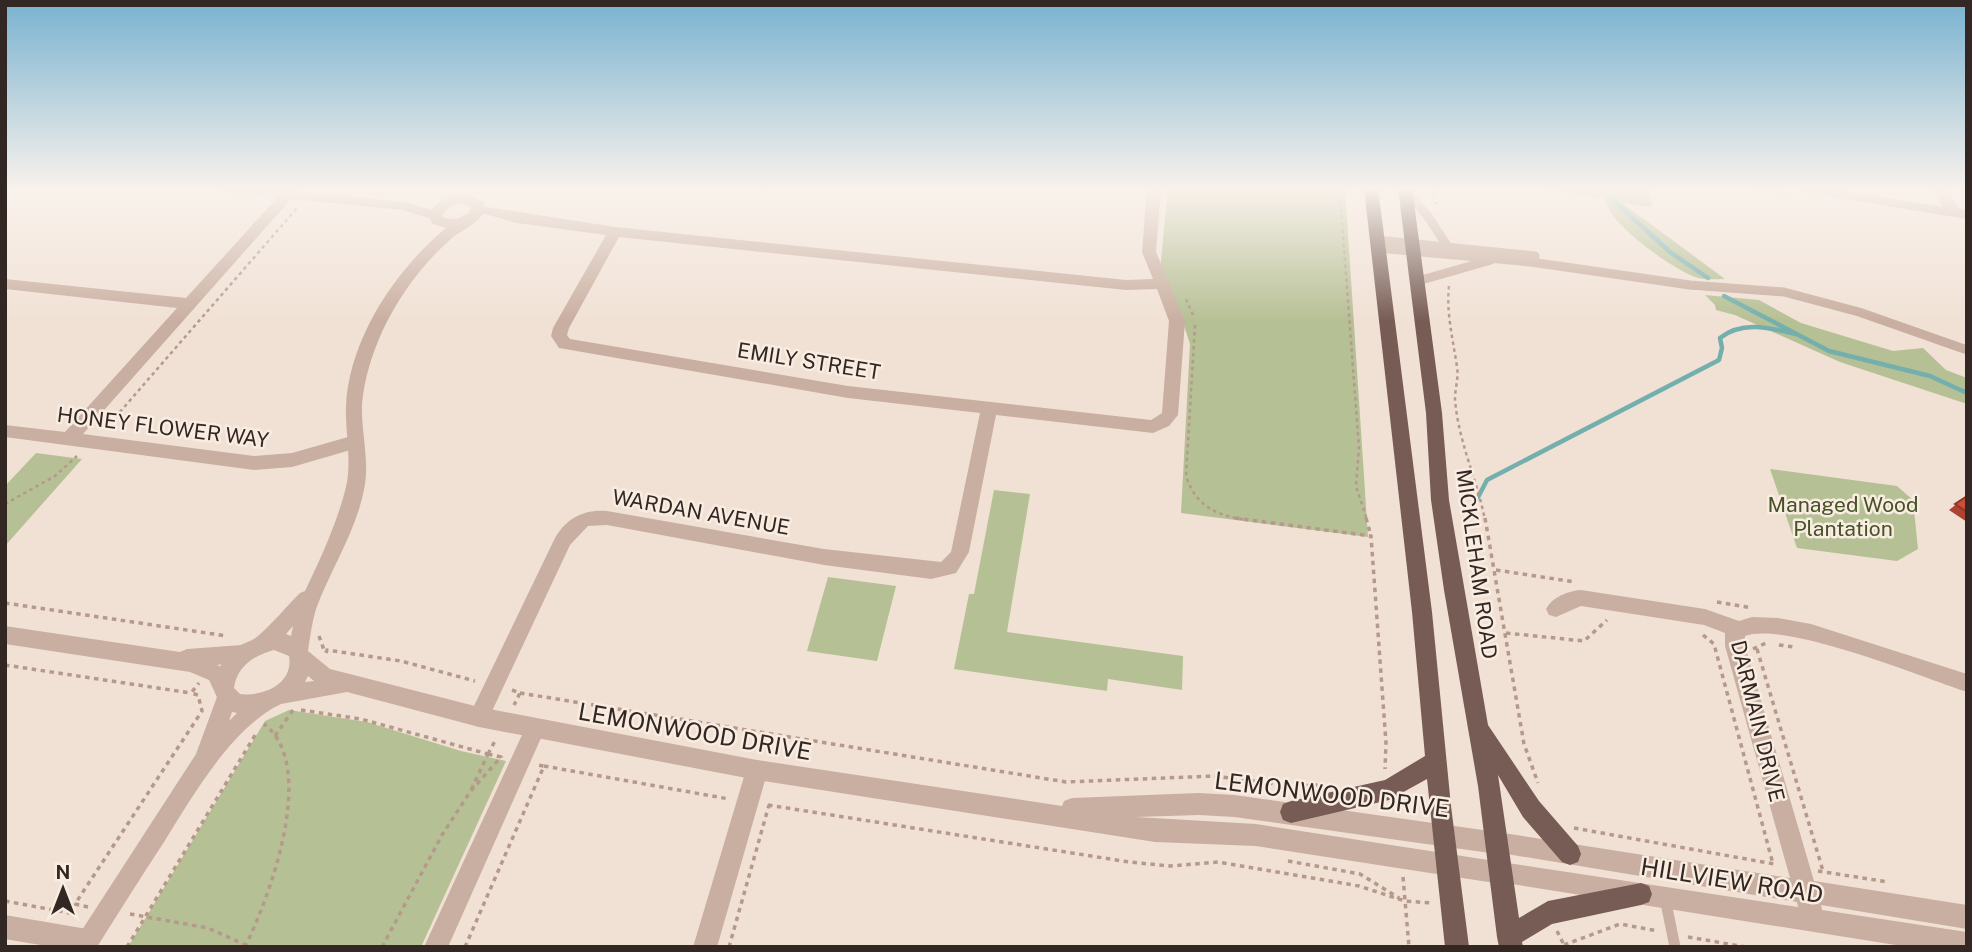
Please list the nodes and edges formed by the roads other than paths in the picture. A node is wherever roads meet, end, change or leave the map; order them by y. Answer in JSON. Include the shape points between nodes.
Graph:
{"nodes":[{"id":1,"x":253,"y":232,"type":"edge"},
{"id":2,"x":434,"y":232,"type":"edge"},
{"id":3,"x":445,"y":232,"type":"edge"},
{"id":4,"x":615,"y":232,"type":"edge"},
{"id":5,"x":619,"y":232,"type":"edge"},
{"id":6,"x":1150,"y":232,"type":"edge"},
{"id":7,"x":1377,"y":232,"type":"edge"},
{"id":8,"x":1411,"y":232,"type":"edge"},
{"id":9,"x":1438,"y":232,"type":"edge"},
{"id":10,"x":1378,"y":244,"type":"junction"},
{"id":11,"x":1448,"y":247,"type":"junction"},
{"id":12,"x":1413,"y":248,"type":"junction"},
{"id":13,"x":430,"y":249,"type":"junction"},
{"id":14,"x":1495,"y":259,"type":"junction"},
{"id":15,"x":1418,"y":281,"type":"junction"},
{"id":16,"x":5,"y":284,"type":"edge"},
{"id":17,"x":1160,"y":284,"type":"junction"},
{"id":18,"x":1690,"y":285,"type":"junction"},
{"id":19,"x":189,"y":304,"type":"junction"},
{"id":20,"x":1967,"y":350,"type":"edge"},
{"id":21,"x":989,"y":409,"type":"junction"},
{"id":22,"x":5,"y":431,"type":"edge"},
{"id":23,"x":69,"y":439,"type":"junction"},
{"id":24,"x":355,"y":442,"type":"junction"},
{"id":25,"x":312,"y":593,"type":"junction"},
{"id":26,"x":1556,"y":609,"type":"dead end"},
{"id":27,"x":5,"y":635,"type":"edge"},
{"id":28,"x":1729,"y":640,"type":"junction"},
{"id":29,"x":263,"y":644,"type":"junction"},
{"id":30,"x":242,"y":654,"type":"junction"},
{"id":31,"x":299,"y":654,"type":"junction"},
{"id":32,"x":173,"y":658,"type":"junction"},
{"id":33,"x":1967,"y":684,"type":"edge"},
{"id":34,"x":350,"y":685,"type":"junction"},
{"id":35,"x":225,"y":694,"type":"junction"},
{"id":36,"x":272,"y":710,"type":"junction"},
{"id":37,"x":479,"y":717,"type":"junction"},
{"id":38,"x":1478,"y":724,"type":"junction"},
{"id":39,"x":535,"y":729,"type":"junction"},
{"id":40,"x":204,"y":760,"type":"junction"},
{"id":41,"x":1436,"y":761,"type":"junction"},
{"id":42,"x":757,"y":770,"type":"junction"},
{"id":43,"x":1034,"y":811,"type":"junction"},
{"id":44,"x":1291,"y":812,"type":"junction"},
{"id":45,"x":1444,"y":835,"type":"junction"},
{"id":46,"x":1497,"y":843,"type":"junction"},
{"id":47,"x":1570,"y":854,"type":"junction"},
{"id":48,"x":1449,"y":866,"type":"junction"},
{"id":49,"x":1501,"y":873,"type":"junction"},
{"id":50,"x":1805,"y":891,"type":"junction"},
{"id":51,"x":1641,"y":894,"type":"junction"},
{"id":52,"x":1665,"y":898,"type":"junction"},
{"id":53,"x":1918,"y":909,"type":"junction"},
{"id":54,"x":1967,"y":917,"type":"edge"},
{"id":55,"x":1814,"y":922,"type":"junction"},
{"id":56,"x":5,"y":927,"type":"edge"},
{"id":57,"x":1674,"y":941,"type":"edge"},
{"id":58,"x":1510,"y":942,"type":"edge"},
{"id":59,"x":1931,"y":943,"type":"edge"},
{"id":60,"x":85,"y":944,"type":"edge"},
{"id":61,"x":1967,"y":944,"type":"edge"},
{"id":62,"x":436,"y":947,"type":"edge"},
{"id":63,"x":705,"y":947,"type":"edge"},
{"id":64,"x":1457,"y":947,"type":"edge"}],
"edges":[{"from":1,"to":19,"type":"street"},
{"from":2,"to":13,"type":"street"},
{"from":3,"to":13,"type":"street"},
{"from":4,"to":21,"type":"street","name":"EMILY STREET","via":[[561,328],[559,337],[565,344],[848,392]]},
{"from":5,"to":17,"type":"street","via":[[1126,285]]},
{"from":6,"to":17,"type":"street","via":[[1149,247]]},
{"from":7,"to":10,"type":"main road"},
{"from":8,"to":12,"type":"main road","name":"MICKLEHAM ROAD"},
{"from":9,"to":11,"type":"lane"},
{"from":10,"to":12,"type":"lane"},
{"from":10,"to":41,"type":"main road"},
{"from":11,"to":12,"type":"lane"},
{"from":11,"to":18,"type":"lane","via":[[1549,258]]},
{"from":12,"to":14,"type":"lane"},
{"from":12,"to":15,"type":"main road","name":"MICKLEHAM ROAD"},
{"from":13,"to":24,"type":"street","via":[[373,332],[360,369]]},
{"from":14,"to":15,"type":"lane"},
{"from":14,"to":18,"type":"lane"},
{"from":15,"to":38,"type":"main road","name":"MICKLEHAM ROAD","via":[[1440,500]]},
{"from":16,"to":19,"type":"street"},
{"from":17,"to":21,"type":"street","name":"EMILY STREET","via":[[1177,321],[1170,415],[1159,425]]},
{"from":18,"to":20,"type":"lane","via":[[1770,290],[1815,299]]},
{"from":19,"to":23,"type":"street"},
{"from":21,"to":37,"type":"street","name":"WARDAN AVENUE","via":[[957,559],[950,568],[940,571],[824,557],[607,518],[583,519],[564,540]]},
{"from":22,"to":23,"type":"street","name":"HONEY FLOWER WAY"},
{"from":23,"to":24,"type":"street","name":"HONEY FLOWER WAY","via":[[274,463]]},
{"from":24,"to":25,"type":"street","via":[[356,484],[333,554]]},
{"from":25,"to":29,"type":"street"},
{"from":25,"to":31,"type":"street","via":[[301,627]]},
{"from":26,"to":28,"type":"street","via":[[1581,598],[1704,617]]},
{"from":27,"to":32,"type":"street"},
{"from":28,"to":33,"type":"street","name":"DARMAIN DRIVE","via":[[1756,625],[1828,636]]},
{"from":28,"to":50,"type":"street","name":"DARMAIN DRIVE"},
{"from":29,"to":30,"type":"street"},
{"from":29,"to":31,"type":"street","via":[[284,642]]},
{"from":30,"to":32,"type":"street"},
{"from":30,"to":35,"type":"street","via":[[227,672]]},
{"from":31,"to":34,"type":"street","name":"LEMONWOOD DRIVE","via":[[324,677]]},
{"from":31,"to":36,"type":"street","via":[[296,677]]},
{"from":32,"to":35,"type":"street","via":[[216,674]]},
{"from":34,"to":36,"type":"street","name":"LEMONWOOD DRIVE","via":[[305,689]]},
{"from":34,"to":37,"type":"street","name":"LEMONWOOD DRIVE"},
{"from":35,"to":36,"type":"street","via":[[234,703]]},
{"from":35,"to":40,"type":"street"},
{"from":36,"to":40,"type":"street","via":[[247,716]]},
{"from":37,"to":39,"type":"street","name":"LEMONWOOD DRIVE"},
{"from":38,"to":46,"type":"main road","name":"MICKLEHAM ROAD"},
{"from":38,"to":47,"type":"main road","via":[[1531,809]]},
{"from":39,"to":42,"type":"street","name":"LEMONWOOD DRIVE"},
{"from":39,"to":62,"type":"street","via":[[510,759]]},
{"from":40,"to":60,"type":"street"},
{"from":41,"to":44,"type":"main road","via":[[1390,790]]},
{"from":41,"to":45,"type":"main road"},
{"from":42,"to":43,"type":"street","name":"LEMONWOOD DRIVE"},
{"from":42,"to":63,"type":"street","via":[[759,803]]},
{"from":43,"to":44,"type":"street","name":"LEMONWOOD DRIVE","via":[[1199,804]]},
{"from":43,"to":48,"type":"street","name":"LEMONWOOD DRIVE","via":[[1155,831],[1256,835]]},
{"from":44,"to":45,"type":"street","name":"LEMONWOOD DRIVE"},
{"from":45,"to":46,"type":"street","name":"LEMONWOOD DRIVE"},
{"from":45,"to":48,"type":"main road"},
{"from":46,"to":47,"type":"street","name":"HILLVIEW ROAD"},
{"from":46,"to":49,"type":"main road","name":"MICKLEHAM ROAD"},
{"from":47,"to":50,"type":"street","name":"HILLVIEW ROAD"},
{"from":48,"to":49,"type":"street","name":"HILLVIEW ROAD"},
{"from":48,"to":64,"type":"main road"},
{"from":49,"to":51,"type":"street","name":"HILLVIEW ROAD"},
{"from":49,"to":58,"type":"main road","name":"MICKLEHAM ROAD"},
{"from":50,"to":53,"type":"street","name":"HILLVIEW ROAD"},
{"from":50,"to":55,"type":"street","name":"DARMAIN DRIVE"},
{"from":51,"to":52,"type":"street","name":"HILLVIEW ROAD"},
{"from":51,"to":58,"type":"main road","via":[[1548,913]]},
{"from":52,"to":55,"type":"street","name":"HILLVIEW ROAD"},
{"from":52,"to":57,"type":"lane"},
{"from":53,"to":54,"type":"street","name":"HILLVIEW ROAD"},
{"from":53,"to":59,"type":"street"},
{"from":55,"to":59,"type":"street","name":"HILLVIEW ROAD"},
{"from":56,"to":60,"type":"street"},
{"from":59,"to":61,"type":"street","name":"HILLVIEW ROAD"}]}
